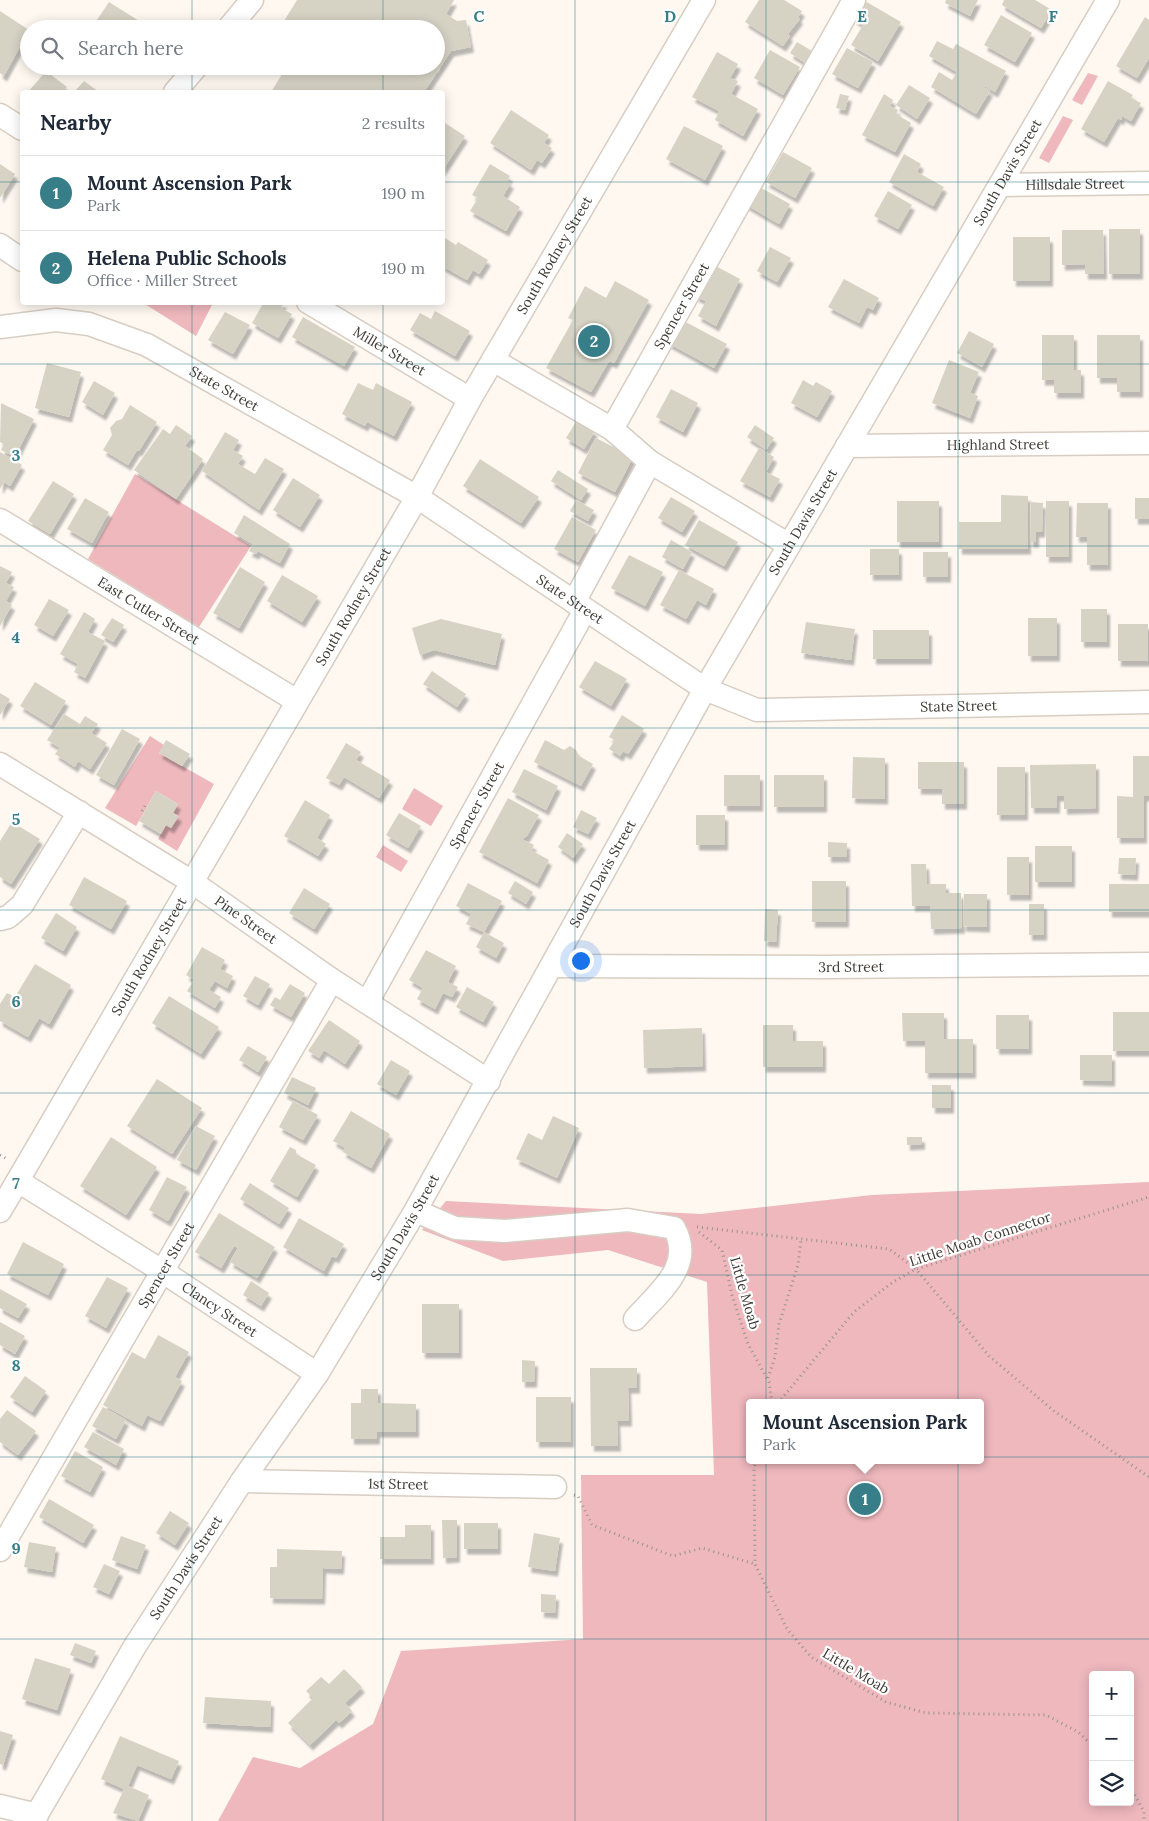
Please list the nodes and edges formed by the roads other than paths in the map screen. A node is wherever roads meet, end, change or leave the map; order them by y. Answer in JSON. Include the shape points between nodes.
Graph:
{"nodes":[{"id":1,"x":252,"y":0,"type":"edge"},
{"id":2,"x":704,"y":0,"type":"edge"},
{"id":3,"x":854,"y":0,"type":"edge"},
{"id":4,"x":1108,"y":0,"type":"edge"},
{"id":5,"x":235,"y":20,"type":"edge"},
{"id":6,"x":189,"y":75,"type":"edge"},
{"id":7,"x":177,"y":90,"type":"edge"},
{"id":8,"x":0,"y":115,"type":"edge"},
{"id":9,"x":20,"y":128,"type":"edge"},
{"id":10,"x":1149,"y":183,"type":"edge"},
{"id":11,"x":1001,"y":185,"type":"junction"},
{"id":12,"x":0,"y":245,"type":"edge"},
{"id":13,"x":20,"y":259,"type":"edge"},
{"id":14,"x":313,"y":305,"type":"edge"},
{"id":15,"x":0,"y":327,"type":"edge"},
{"id":16,"x":493,"y":360,"type":"junction"},
{"id":17,"x":470,"y":399,"type":"junction"},
{"id":18,"x":612,"y":429,"type":"junction"},
{"id":19,"x":1149,"y":443,"type":"edge"},
{"id":20,"x":846,"y":446,"type":"junction"},
{"id":21,"x":650,"y":462,"type":"junction"},
{"id":22,"x":417,"y":497,"type":"junction"},
{"id":23,"x":0,"y":520,"type":"edge"},
{"id":24,"x":789,"y":545,"type":"junction"},
{"id":25,"x":579,"y":606,"type":"junction"},
{"id":26,"x":705,"y":689,"type":"junction"},
{"id":27,"x":297,"y":701,"type":"junction"},
{"id":28,"x":1149,"y":702,"type":"edge"},
{"id":29,"x":0,"y":764,"type":"edge"},
{"id":30,"x":79,"y":812,"type":"junction"},
{"id":31,"x":192,"y":882,"type":"junction"},
{"id":32,"x":0,"y":919,"type":"edge"},
{"id":33,"x":1149,"y":964,"type":"edge"},
{"id":34,"x":553,"y":966,"type":"junction"},
{"id":35,"x":332,"y":980,"type":"junction"},
{"id":36,"x":368,"y":1001,"type":"junction"},
{"id":37,"x":489,"y":1081,"type":"junction"},
{"id":38,"x":18,"y":1181,"type":"junction"},
{"id":39,"x":0,"y":1211,"type":"edge"},
{"id":40,"x":416,"y":1211,"type":"junction"},
{"id":41,"x":162,"y":1271,"type":"junction"},
{"id":42,"x":636,"y":1319,"type":"dead end"},
{"id":43,"x":317,"y":1374,"type":"junction"},
{"id":44,"x":242,"y":1482,"type":"junction"},
{"id":45,"x":555,"y":1487,"type":"road end"},
{"id":46,"x":0,"y":1550,"type":"edge"},
{"id":47,"x":0,"y":1806,"type":"edge"},
{"id":48,"x":35,"y":1818,"type":"edge"}],
"edges":[{"from":1,"to":5,"type":"street"},
{"from":2,"to":16,"type":"street","name":"South Rodney Street"},
{"from":3,"to":18,"type":"street","name":"Spencer Street"},
{"from":4,"to":11,"type":"street","name":"South Davis Street"},
{"from":6,"to":7,"type":"street"},
{"from":8,"to":9,"type":"street"},
{"from":10,"to":11,"type":"street","name":"Hillsdale Street"},
{"from":11,"to":20,"type":"street","name":"South Davis Street"},
{"from":12,"to":13,"type":"street"},
{"from":14,"to":17,"type":"street","name":"Miller Street"},
{"from":15,"to":22,"type":"street","name":"State Street","via":[[56,320],[89,324],[148,345]]},
{"from":16,"to":17,"type":"street","name":"South Rodney Street"},
{"from":16,"to":18,"type":"street"},
{"from":17,"to":22,"type":"street","name":"South Rodney Street"},
{"from":18,"to":21,"type":"street"},
{"from":19,"to":20,"type":"street","name":"Highland Street"},
{"from":20,"to":24,"type":"street","name":"South Davis Street"},
{"from":21,"to":24,"type":"street"},
{"from":21,"to":25,"type":"street","name":"Spencer Street"},
{"from":22,"to":25,"type":"street","name":"State Street"},
{"from":22,"to":27,"type":"street","name":"South Rodney Street"},
{"from":23,"to":27,"type":"street","name":"East Cutler Street"},
{"from":24,"to":26,"type":"street","name":"South Davis Street"},
{"from":25,"to":26,"type":"street","name":"State Street"},
{"from":25,"to":36,"type":"street","name":"Spencer Street"},
{"from":26,"to":28,"type":"street","name":"State Street","via":[[757,710]]},
{"from":26,"to":34,"type":"street","name":"South Davis Street"},
{"from":27,"to":31,"type":"street","name":"South Rodney Street"},
{"from":29,"to":30,"type":"street","name":"Pine Street"},
{"from":30,"to":31,"type":"street","name":"Pine Street"},
{"from":30,"to":32,"type":"street","via":[[22,905],[8,917]]},
{"from":31,"to":35,"type":"street","name":"Pine Street"},
{"from":31,"to":38,"type":"street","name":"South Rodney Street"},
{"from":33,"to":34,"type":"street","name":"3rd Street"},
{"from":34,"to":37,"type":"street","name":"South Davis Street"},
{"from":35,"to":36,"type":"street","name":"Pine Street"},
{"from":35,"to":41,"type":"street","name":"Spencer Street"},
{"from":36,"to":37,"type":"street","name":"Pine Street"},
{"from":37,"to":40,"type":"street","name":"South Davis Street"},
{"from":38,"to":39,"type":"street","name":"South Rodney Street"},
{"from":38,"to":41,"type":"street","name":"Clancy Street"},
{"from":40,"to":42,"type":"street","via":[[455,1228],[505,1231],[628,1220],[674,1228],[681,1240],[682,1256],[672,1278]]},
{"from":40,"to":43,"type":"street","name":"South Davis Street"},
{"from":41,"to":43,"type":"street","name":"Clancy Street"},
{"from":41,"to":46,"type":"street","name":"Spencer Street"},
{"from":43,"to":44,"type":"street","name":"South Davis Street"},
{"from":44,"to":45,"type":"street","name":"1st Street"},
{"from":44,"to":48,"type":"street","name":"South Davis Street","via":[[134,1646]]},
{"from":47,"to":48,"type":"street"}]}
